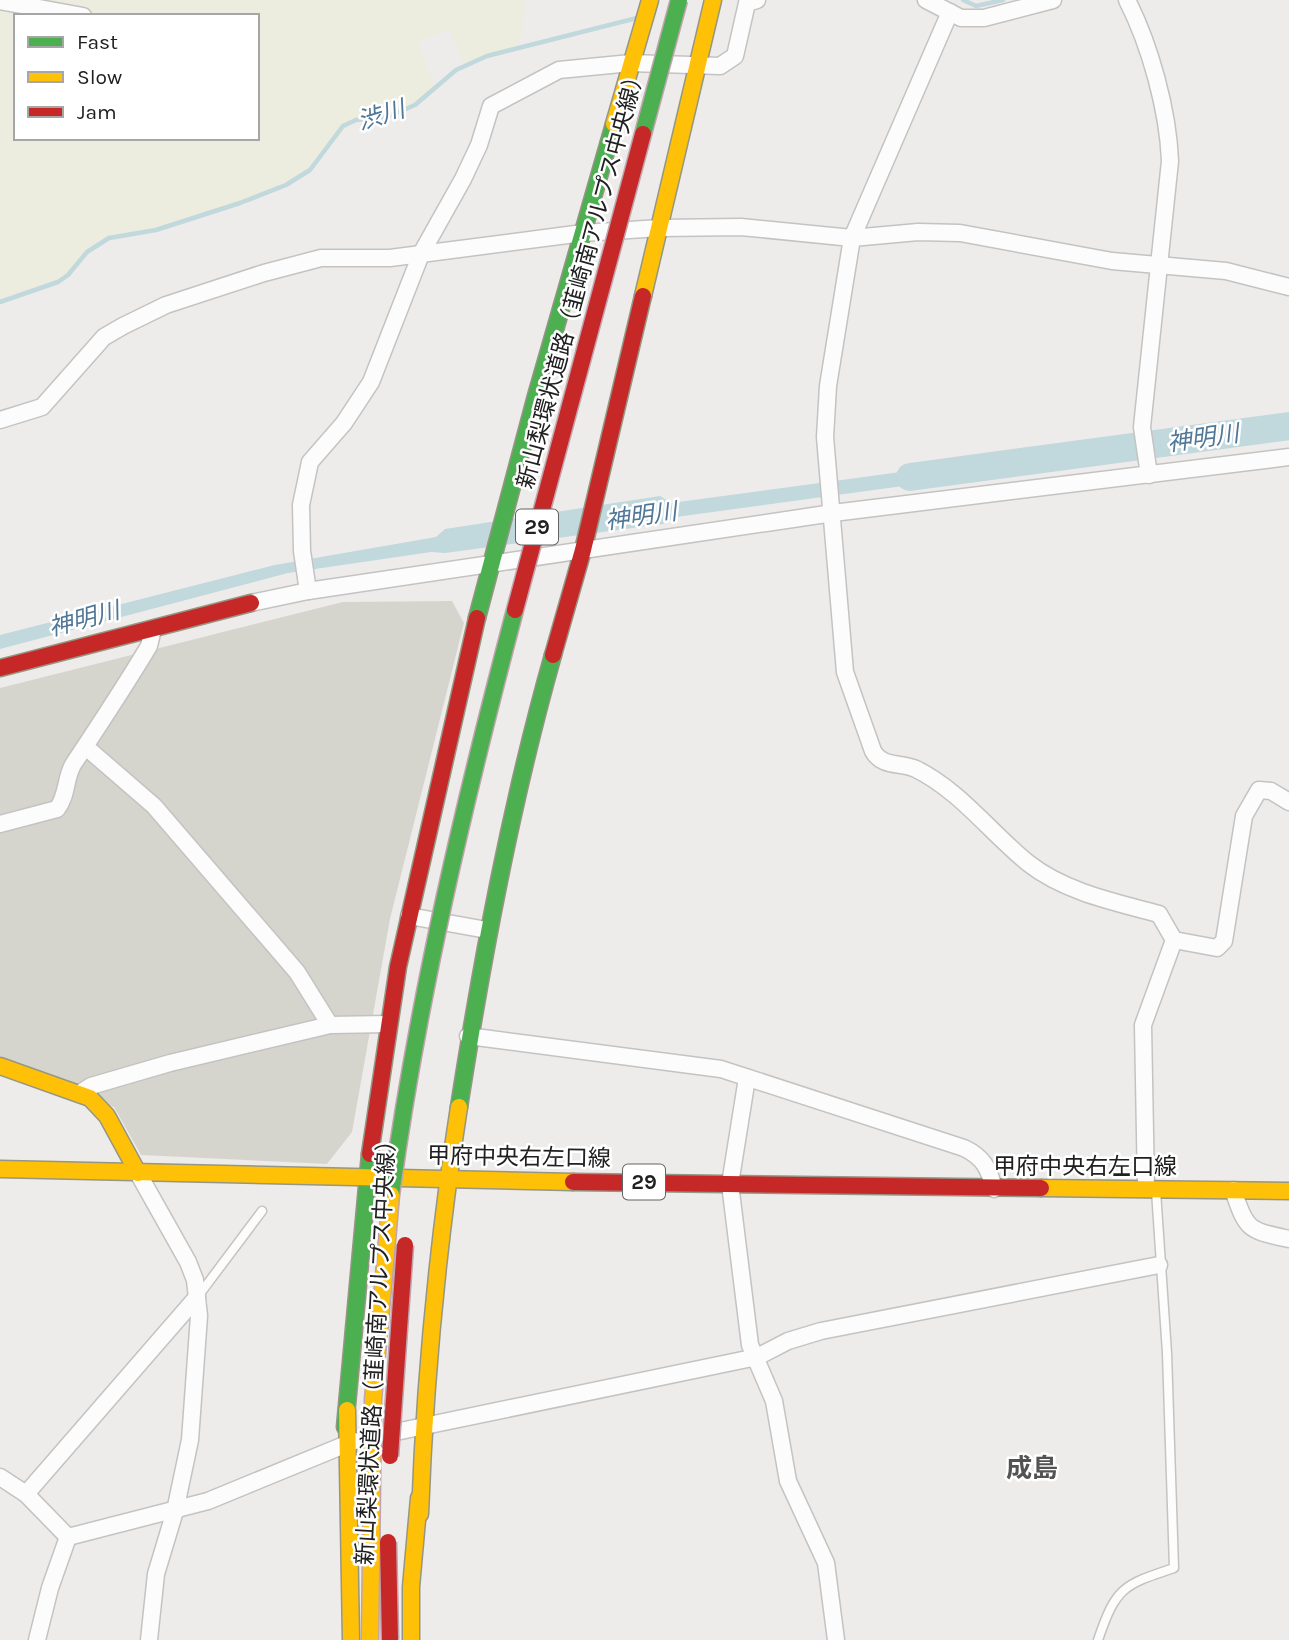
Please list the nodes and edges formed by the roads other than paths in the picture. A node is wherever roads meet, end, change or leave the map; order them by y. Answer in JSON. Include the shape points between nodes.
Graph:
{"nodes":[{"id":1,"x":678,"y":0,"type":"edge"},
{"id":2,"x":757,"y":0,"type":"edge"},
{"id":3,"x":926,"y":0,"type":"edge"},
{"id":4,"x":1053,"y":0,"type":"edge"},
{"id":5,"x":1126,"y":0,"type":"edge"},
{"id":6,"x":0,"y":1,"type":"edge"},
{"id":7,"x":649,"y":2,"type":"edge"},
{"id":8,"x":712,"y":4,"type":"edge"},
{"id":9,"x":950,"y":12,"type":"junction"},
{"id":10,"x":72,"y":14,"type":"edge"},
{"id":11,"x":631,"y":64,"type":"junction"},
{"id":12,"x":698,"y":67,"type":"junction"},
{"id":13,"x":660,"y":228,"type":"junction"},
{"id":14,"x":583,"y":233,"type":"junction"},
{"id":15,"x":852,"y":238,"type":"junction"},
{"id":16,"x":421,"y":254,"type":"junction"},
{"id":17,"x":1158,"y":265,"type":"junction"},
{"id":18,"x":1289,"y":287,"type":"edge"},
{"id":19,"x":0,"y":420,"type":"edge"},
{"id":20,"x":1289,"y":457,"type":"edge"},
{"id":21,"x":1148,"y":469,"type":"junction"},
{"id":22,"x":833,"y":510,"type":"junction"},
{"id":23,"x":584,"y":544,"type":"junction"},
{"id":24,"x":493,"y":559,"type":"junction"},
{"id":25,"x":308,"y":587,"type":"junction"},
{"id":26,"x":251,"y":603,"type":"joint"},
{"id":27,"x":153,"y":629,"type":"junction"},
{"id":28,"x":0,"y":668,"type":"edge"},
{"id":29,"x":87,"y":748,"type":"junction"},
{"id":30,"x":1289,"y":802,"type":"edge"},
{"id":31,"x":0,"y":824,"type":"edge"},
{"id":32,"x":409,"y":916,"type":"junction"},
{"id":33,"x":486,"y":930,"type":"junction"},
{"id":34,"x":1174,"y":940,"type":"junction"},
{"id":35,"x":388,"y":1024,"type":"junction"},
{"id":36,"x":330,"y":1025,"type":"junction"},
{"id":37,"x":468,"y":1036,"type":"junction"},
{"id":38,"x":413,"y":1057,"type":"junction"},
{"id":39,"x":0,"y":1066,"type":"edge"},
{"id":40,"x":747,"y":1078,"type":"junction"},
{"id":41,"x":80,"y":1093,"type":"junction"},
{"id":42,"x":0,"y":1169,"type":"edge"},
{"id":43,"x":138,"y":1173,"type":"junction"},
{"id":44,"x":448,"y":1178,"type":"junction"},
{"id":45,"x":370,"y":1179,"type":"junction"},
{"id":46,"x":730,"y":1184,"type":"junction"},
{"id":47,"x":994,"y":1189,"type":"junction"},
{"id":48,"x":1151,"y":1189,"type":"junction"},
{"id":49,"x":1233,"y":1191,"type":"junction"},
{"id":50,"x":1289,"y":1191,"type":"edge"},
{"id":51,"x":262,"y":1211,"type":"dead end"},
{"id":52,"x":1289,"y":1239,"type":"edge"},
{"id":53,"x":1159,"y":1265,"type":"junction"},
{"id":54,"x":197,"y":1297,"type":"junction"},
{"id":55,"x":757,"y":1357,"type":"junction"},
{"id":56,"x":423,"y":1425,"type":"junction"},
{"id":57,"x":346,"y":1443,"type":"junction"},
{"id":58,"x":390,"y":1468,"type":"dead end"},
{"id":59,"x":0,"y":1477,"type":"edge"},
{"id":60,"x":26,"y":1494,"type":"junction"},
{"id":61,"x":419,"y":1498,"type":"junction"},
{"id":62,"x":388,"y":1507,"type":"dead end"},
{"id":63,"x":175,"y":1511,"type":"junction"},
{"id":64,"x":68,"y":1537,"type":"junction"},
{"id":65,"x":37,"y":1640,"type":"edge"},
{"id":66,"x":149,"y":1640,"type":"edge"},
{"id":67,"x":338,"y":1640,"type":"edge"},
{"id":68,"x":351,"y":1640,"type":"edge"},
{"id":69,"x":370,"y":1640,"type":"edge"},
{"id":70,"x":390,"y":1640,"type":"edge"},
{"id":71,"x":411,"y":1640,"type":"edge"},
{"id":72,"x":424,"y":1640,"type":"edge"},
{"id":73,"x":836,"y":1640,"type":"edge"},
{"id":74,"x":1098,"y":1640,"type":"edge"}],
"edges":[{"from":1,"to":38,"type":"main road","name":"新山梨環状道路（韮崎南アルプス中央線）","number":"29","bridge":true,"via":[[472,770]]},
{"from":2,"to":12,"type":"street","via":[[747,3],[735,56],[720,66]]},
{"from":3,"to":9,"type":"street"},
{"from":4,"to":9,"type":"street","via":[[984,18],[961,18]]},
{"from":5,"to":17,"type":"street","via":[[1138,22],[1169,130],[1170,161]]},
{"from":6,"to":10,"type":"street"},
{"from":7,"to":11,"type":"main road"},
{"from":8,"to":12,"type":"main road"},
{"from":9,"to":15,"type":"street"},
{"from":11,"to":12,"type":"street"},
{"from":11,"to":14,"type":"main road"},
{"from":11,"to":16,"type":"street","via":[[559,70],[491,106],[463,179]]},
{"from":12,"to":13,"type":"main road"},
{"from":13,"to":14,"type":"street"},
{"from":13,"to":15,"type":"street","via":[[741,227]]},
{"from":13,"to":23,"type":"main road"},
{"from":14,"to":16,"type":"street"},
{"from":14,"to":24,"type":"main road"},
{"from":15,"to":17,"type":"street","via":[[960,233],[1051,252]]},
{"from":15,"to":22,"type":"street","via":[[828,386],[825,437]]},
{"from":16,"to":19,"type":"street","via":[[321,258],[166,305],[104,337],[42,407]]},
{"from":16,"to":25,"type":"street","via":[[371,382],[310,462],[301,505]]},
{"from":17,"to":18,"type":"street","via":[[1226,271]]},
{"from":17,"to":21,"type":"street","via":[[1143,431]]},
{"from":20,"to":21,"type":"street"},
{"from":21,"to":22,"type":"street"},
{"from":22,"to":23,"type":"street"},
{"from":22,"to":34,"type":"street","via":[[845,672],[875,756],[915,768],[1054,879],[1087,894],[1158,914]]},
{"from":23,"to":24,"type":"street"},
{"from":23,"to":33,"type":"main road","via":[[529,740]]},
{"from":24,"to":25,"type":"street"},
{"from":24,"to":32,"type":"main road","via":[[457,695]]},
{"from":25,"to":26,"type":"street"},
{"from":26,"to":27,"type":"main road"},
{"from":27,"to":28,"type":"main road"},
{"from":27,"to":29,"type":"street","via":[[149,646]]},
{"from":29,"to":31,"type":"street","via":[[73,765],[57,808]]},
{"from":29,"to":36,"type":"street","via":[[154,806],[297,972]]},
{"from":30,"to":34,"type":"street","via":[[1259,790],[1244,816],[1224,941],[1217,948]]},
{"from":32,"to":33,"type":"street"},
{"from":32,"to":35,"type":"main road"},
{"from":33,"to":37,"type":"main road"},
{"from":34,"to":48,"type":"street","via":[[1143,1025]]},
{"from":35,"to":36,"type":"street"},
{"from":35,"to":45,"type":"main road"},
{"from":36,"to":41,"type":"street","via":[[170,1063]]},
{"from":37,"to":40,"type":"street","via":[[721,1069]]},
{"from":37,"to":44,"type":"main road"},
{"from":38,"to":58,"type":"main road","name":"新山梨環状道路（韮崎南アルプス中央線）","number":"29","bridge":true},
{"from":38,"to":69,"type":"main road","name":"新山梨環状道路（韮崎南アルプス中央線）","number":"29","bridge":true,"via":[[381,1293],[372,1433]]},
{"from":39,"to":41,"type":"main road"},
{"from":40,"to":46,"type":"street"},
{"from":40,"to":47,"type":"street","via":[[978,1154],[989,1168]]},
{"from":41,"to":43,"type":"main road","via":[[100,1106]]},
{"from":42,"to":43,"type":"main road","name":"甲府中央右左口線","number":"29"},
{"from":43,"to":45,"type":"main road","name":"甲府中央右左口線","number":"29"},
{"from":43,"to":54,"type":"street","via":[[188,1262]]},
{"from":44,"to":45,"type":"main road","name":"甲府中央右左口線","number":"29"},
{"from":44,"to":46,"type":"main road","name":"甲府中央右左口線","number":"29"},
{"from":44,"to":56,"type":"main road"},
{"from":45,"to":57,"type":"main road"},
{"from":46,"to":47,"type":"main road","name":"甲府中央右左口線","number":"29"},
{"from":46,"to":55,"type":"street","via":[[750,1345]]},
{"from":47,"to":48,"type":"main road","name":"甲府中央右左口線","number":"29"},
{"from":48,"to":49,"type":"main road","name":"甲府中央右左口線","number":"29"},
{"from":48,"to":53,"type":"lane"},
{"from":49,"to":50,"type":"main road","name":"甲府中央右左口線","number":"29"},
{"from":49,"to":52,"type":"street","via":[[1242,1217],[1254,1231]]},
{"from":51,"to":54,"type":"lane"},
{"from":53,"to":55,"type":"street","via":[[821,1331]]},
{"from":53,"to":74,"type":"lane","via":[[1167,1353],[1174,1567],[1119,1591]]},
{"from":54,"to":60,"type":"street"},
{"from":54,"to":63,"type":"street","via":[[190,1440]]},
{"from":55,"to":56,"type":"street"},
{"from":55,"to":73,"type":"street","via":[[774,1401],[788,1481],[826,1563]]},
{"from":56,"to":57,"type":"street"},
{"from":56,"to":61,"type":"main road"},
{"from":57,"to":63,"type":"street"},
{"from":57,"to":67,"type":"main road"},
{"from":57,"to":68,"type":"main road"},
{"from":59,"to":60,"type":"street"},
{"from":60,"to":64,"type":"street"},
{"from":61,"to":71,"type":"main road"},
{"from":61,"to":72,"type":"main road"},
{"from":62,"to":70,"type":"main road","name":"新山梨環状道路（韮崎南アルプス中央線）","bridge":true},
{"from":63,"to":64,"type":"street"},
{"from":63,"to":66,"type":"street","via":[[156,1574]]},
{"from":64,"to":65,"type":"street"}]}
